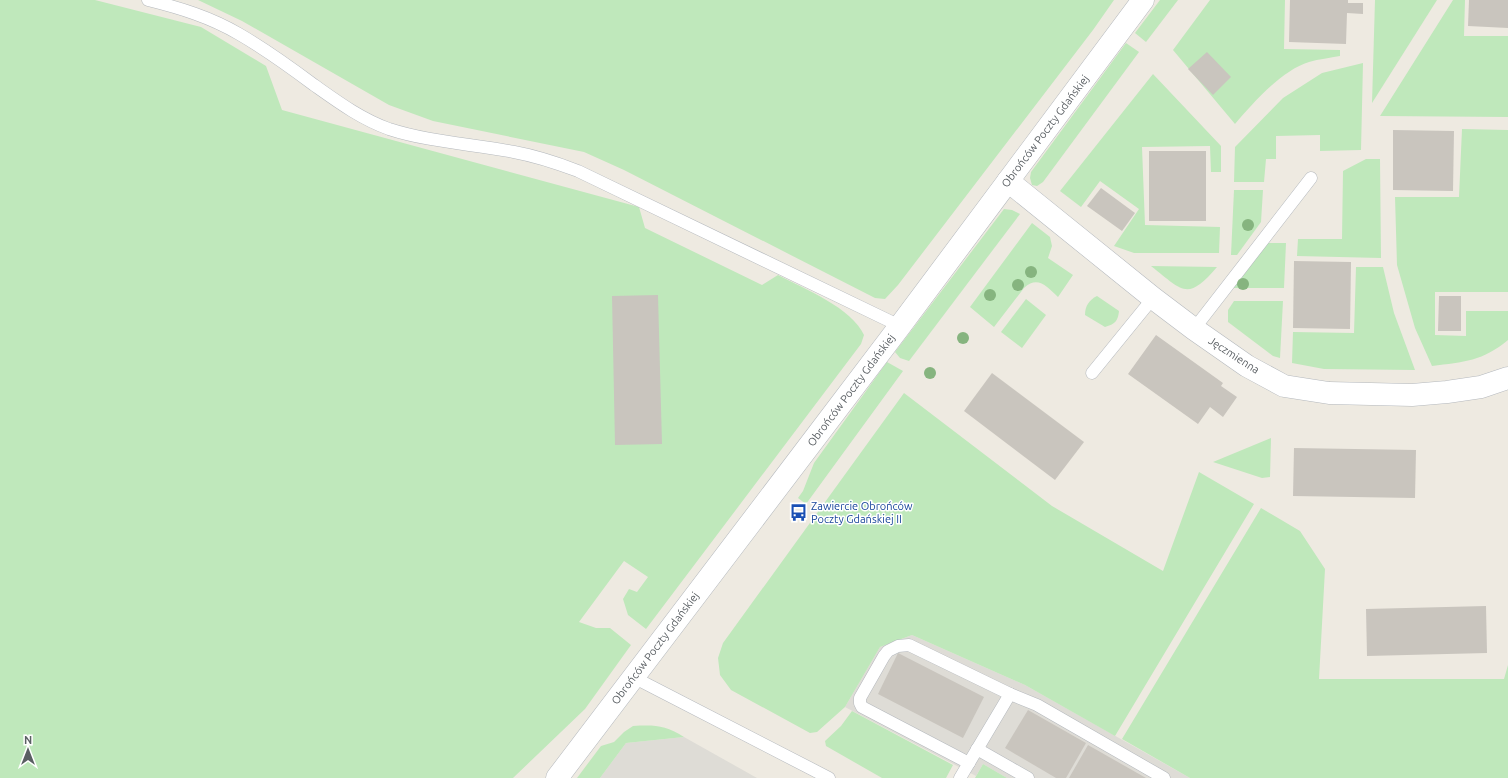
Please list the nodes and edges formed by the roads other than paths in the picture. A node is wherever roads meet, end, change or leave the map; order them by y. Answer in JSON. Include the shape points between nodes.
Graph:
{"nodes":[{"id":1,"x":148,"y":0,"type":"edge"},
{"id":2,"x":1143,"y":0,"type":"edge"},
{"id":3,"x":1311,"y":178,"type":"dead end"},
{"id":4,"x":1008,"y":181,"type":"junction"},
{"id":5,"x":1152,"y":298,"type":"junction"},
{"id":6,"x":900,"y":326,"type":"junction"},
{"id":7,"x":1194,"y":329,"type":"junction"},
{"id":8,"x":1092,"y":373,"type":"dead end"},
{"id":9,"x":1508,"y":378,"type":"edge"},
{"id":10,"x":633,"y":677,"type":"junction"},
{"id":11,"x":1010,"y":694,"type":"junction"},
{"id":12,"x":977,"y":749,"type":"junction"},
{"id":13,"x":969,"y":763,"type":"junction"},
{"id":14,"x":557,"y":778,"type":"edge"},
{"id":15,"x":829,"y":778,"type":"edge"},
{"id":16,"x":960,"y":778,"type":"edge"},
{"id":17,"x":1028,"y":778,"type":"edge"},
{"id":18,"x":1164,"y":778,"type":"edge"}],
"edges":[{"from":1,"to":6,"type":"lane","via":[[213,20],[240,34],[351,112],[389,129],[429,139],[546,159],[578,171]]},
{"from":2,"to":4,"type":"street","name":"Obrońców Poczty Gdańskiej"},
{"from":3,"to":7,"type":"lane"},
{"from":4,"to":5,"type":"street","name":"Jęczmienna"},
{"from":4,"to":6,"type":"street","name":"Obrońców Poczty Gdańskiej"},
{"from":5,"to":7,"type":"street","name":"Jęczmienna"},
{"from":5,"to":8,"type":"lane"},
{"from":6,"to":10,"type":"street","name":"Obrońców Poczty Gdańskiej"},
{"from":7,"to":9,"type":"street","name":"Jęczmienna","via":[[1247,366],[1284,386],[1329,393],[1412,395],[1481,387]]},
{"from":10,"to":14,"type":"street","name":"Obrońców Poczty Gdańskiej"},
{"from":10,"to":15,"type":"lane"},
{"from":11,"to":12,"type":"lane"},
{"from":11,"to":13,"type":"lane","via":[[909,645],[893,648],[884,656],[860,698],[862,707]]},
{"from":11,"to":18,"type":"lane","via":[[1037,705]]},
{"from":12,"to":13,"type":"lane"},
{"from":12,"to":17,"type":"lane"},
{"from":13,"to":16,"type":"lane"}]}
